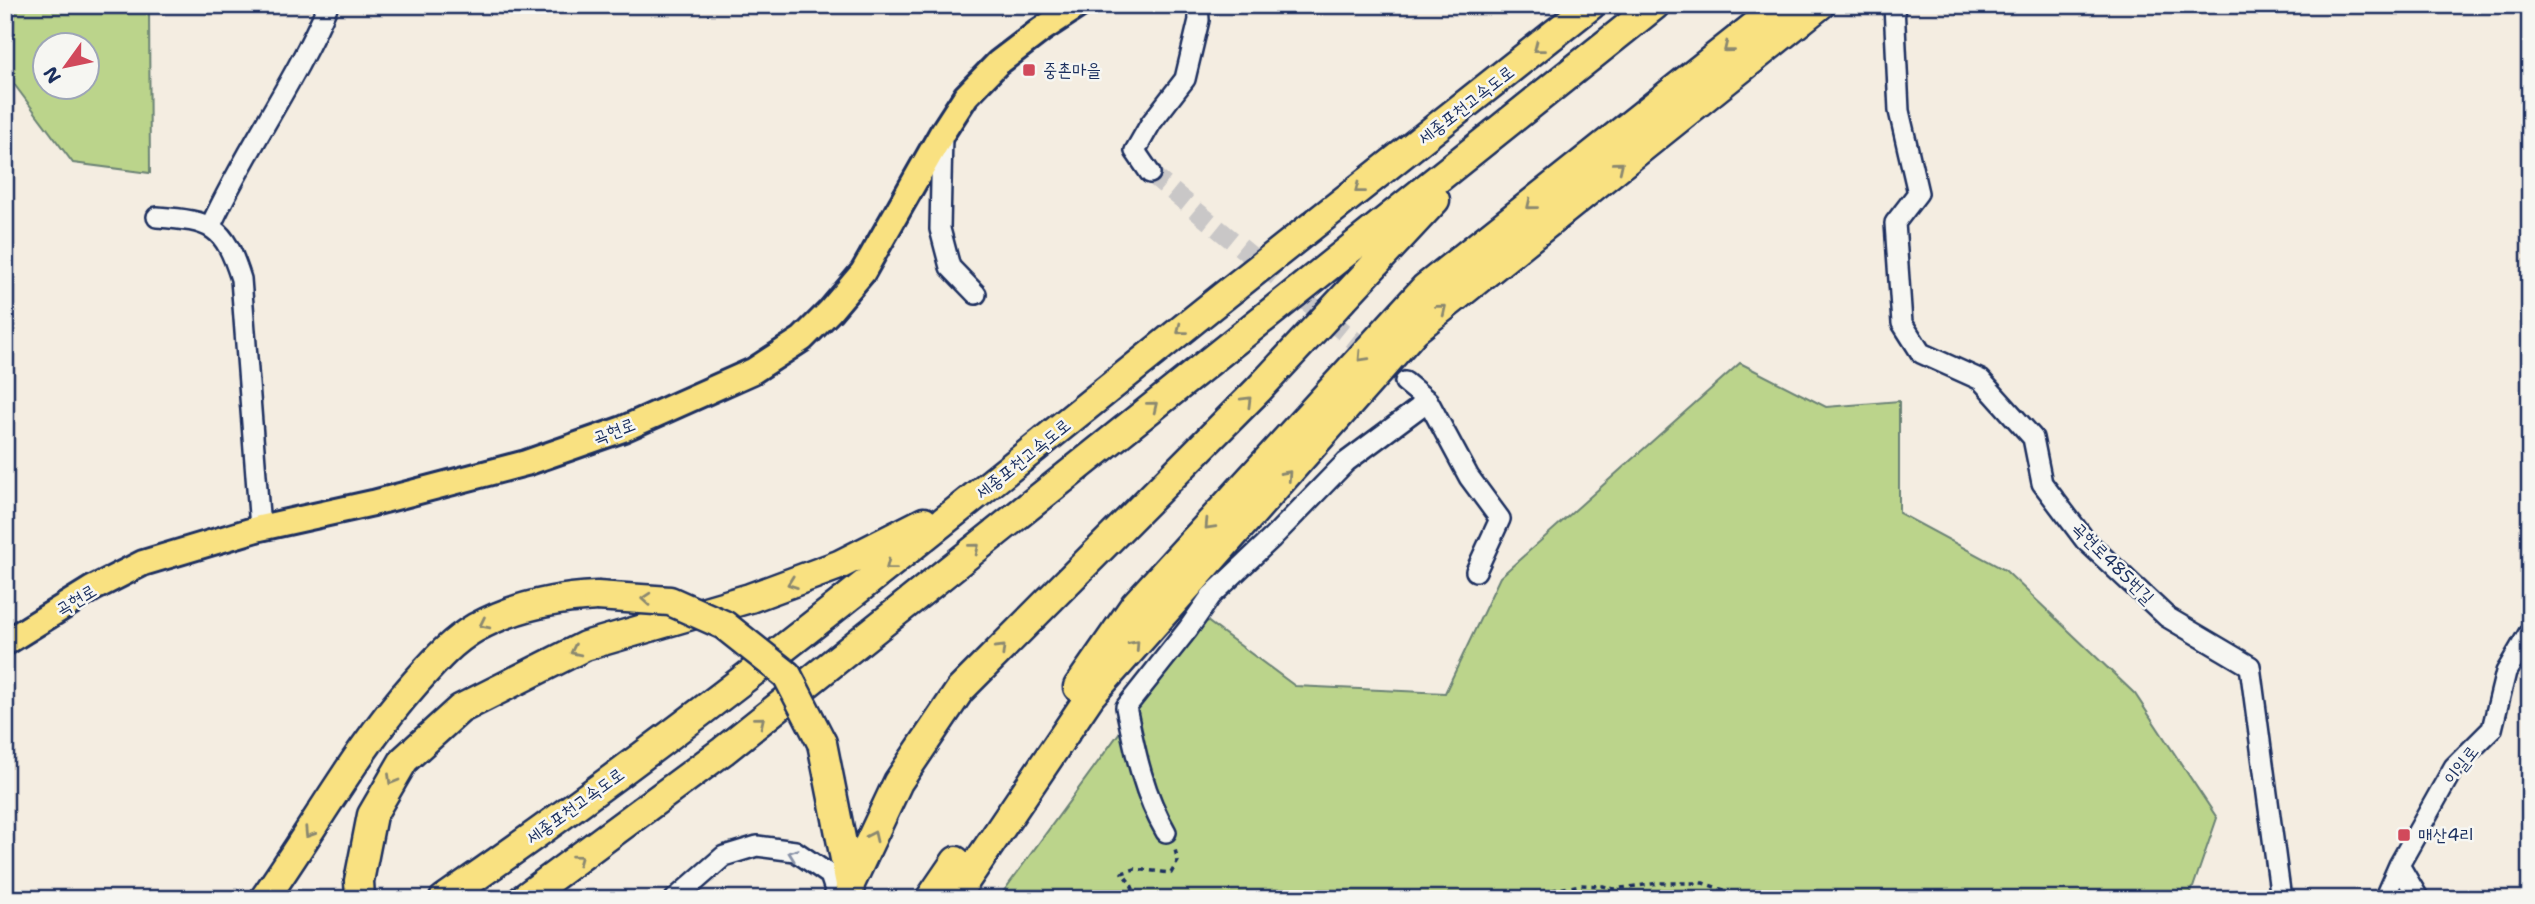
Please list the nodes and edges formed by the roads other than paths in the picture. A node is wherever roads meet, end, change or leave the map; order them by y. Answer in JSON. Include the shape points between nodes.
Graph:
{"nodes":[{"id":1,"x":328,"y":5,"type":"edge"},
{"id":2,"x":1079,"y":5,"type":"edge"},
{"id":3,"x":1198,"y":5,"type":"edge"},
{"id":4,"x":1591,"y":5,"type":"edge"},
{"id":5,"x":1655,"y":5,"type":"edge"},
{"id":6,"x":1781,"y":5,"type":"edge"},
{"id":7,"x":1819,"y":5,"type":"edge"},
{"id":8,"x":1894,"y":5,"type":"edge"},
{"id":9,"x":1500,"y":129,"type":"junction"},
{"id":10,"x":942,"y":133,"type":"junction"},
{"id":11,"x":1150,"y":173,"type":"tunnel mouth"},
{"id":12,"x":157,"y":217,"type":"dead end"},
{"id":13,"x":211,"y":225,"type":"junction"},
{"id":14,"x":976,"y":294,"type":"dead end"},
{"id":15,"x":1405,"y":382,"type":"tunnel mouth"},
{"id":16,"x":1428,"y":401,"type":"junction"},
{"id":17,"x":1043,"y":443,"type":"junction"},
{"id":18,"x":260,"y":527,"type":"junction"},
{"id":19,"x":1476,"y":571,"type":"dead end"},
{"id":20,"x":2530,"y":631,"type":"edge"},
{"id":21,"x":5,"y":643,"type":"edge"},
{"id":22,"x":1166,"y":832,"type":"road end"},
{"id":23,"x":2399,"y":865,"type":"junction"},
{"id":24,"x":360,"y":890,"type":"edge"},
{"id":25,"x":845,"y":894,"type":"edge"},
{"id":26,"x":264,"y":899,"type":"edge"},
{"id":27,"x":444,"y":899,"type":"edge"},
{"id":28,"x":523,"y":899,"type":"edge"},
{"id":29,"x":675,"y":899,"type":"edge"},
{"id":30,"x":930,"y":899,"type":"edge"},
{"id":31,"x":953,"y":899,"type":"edge"},
{"id":32,"x":2281,"y":899,"type":"edge"},
{"id":33,"x":2384,"y":899,"type":"edge"},
{"id":34,"x":2419,"y":899,"type":"edge"}],
"edges":[{"from":1,"to":13,"type":"street","via":[[290,85]]},
{"from":2,"to":10,"type":"main road","name":"곡현로","via":[[998,63],[966,96]]},
{"from":3,"to":11,"type":"street","via":[[1199,20],[1185,79],[1135,151]]},
{"from":4,"to":17,"type":"highway","name":"세종포천고속도로","one_way":true},
{"from":5,"to":9,"type":"highway"},
{"from":6,"to":30,"type":"highway","one_way":true,"via":[[1425,288],[1135,605]]},
{"from":31,"to":7,"type":"highway","one_way":true,"via":[[1091,695],[1415,330]]},
{"from":8,"to":32,"type":"street","name":"곡현로485번길","via":[[1899,111],[1918,193],[1895,223],[1902,323],[1921,353],[1981,380],[2033,439],[2042,483],[2085,540],[2167,617],[2250,666]]},
{"from":25,"to":9,"type":"highway","one_way":true,"via":[[898,782],[960,690],[1258,390]]},
{"from":28,"to":9,"type":"highway","one_way":true,"via":[[723,751]]},
{"from":10,"to":14,"type":"street","via":[[940,229],[950,267]]},
{"from":10,"to":18,"type":"main road","name":"곡현로","via":[[863,272],[802,339],[753,371],[623,429],[526,463]]},
{"from":12,"to":13,"type":"street"},
{"from":13,"to":18,"type":"street","via":[[232,251],[241,279]]},
{"from":15,"to":16,"type":"street"},
{"from":16,"to":19,"type":"street","via":[[1469,477],[1500,519]]},
{"from":16,"to":22,"type":"street","via":[[1346,462],[1210,596],[1126,707],[1148,799]]},
{"from":17,"to":24,"type":"highway","one_way":true,"via":[[919,526],[839,565],[750,598],[585,646],[460,709],[404,760],[372,815]]},
{"from":17,"to":27,"type":"highway","name":"세종포천고속도로","one_way":true,"via":[[698,715]]},
{"from":18,"to":21,"type":"main road","name":"곡현로","via":[[142,563]]},
{"from":20,"to":23,"type":"street","name":"이일로","via":[[2506,672],[2491,729],[2454,767]]},
{"from":23,"to":33,"type":"street","name":"이일로"},
{"from":23,"to":34,"type":"street"},
{"from":25,"to":26,"type":"highway","one_way":true,"bridge":true,"via":[[822,743],[787,675],[724,625],[670,601],[597,596],[556,599],[505,614],[443,651],[370,738]]},
{"from":25,"to":29,"type":"street","one_way":true,"via":[[830,874],[794,851],[757,846],[724,856]]}]}
